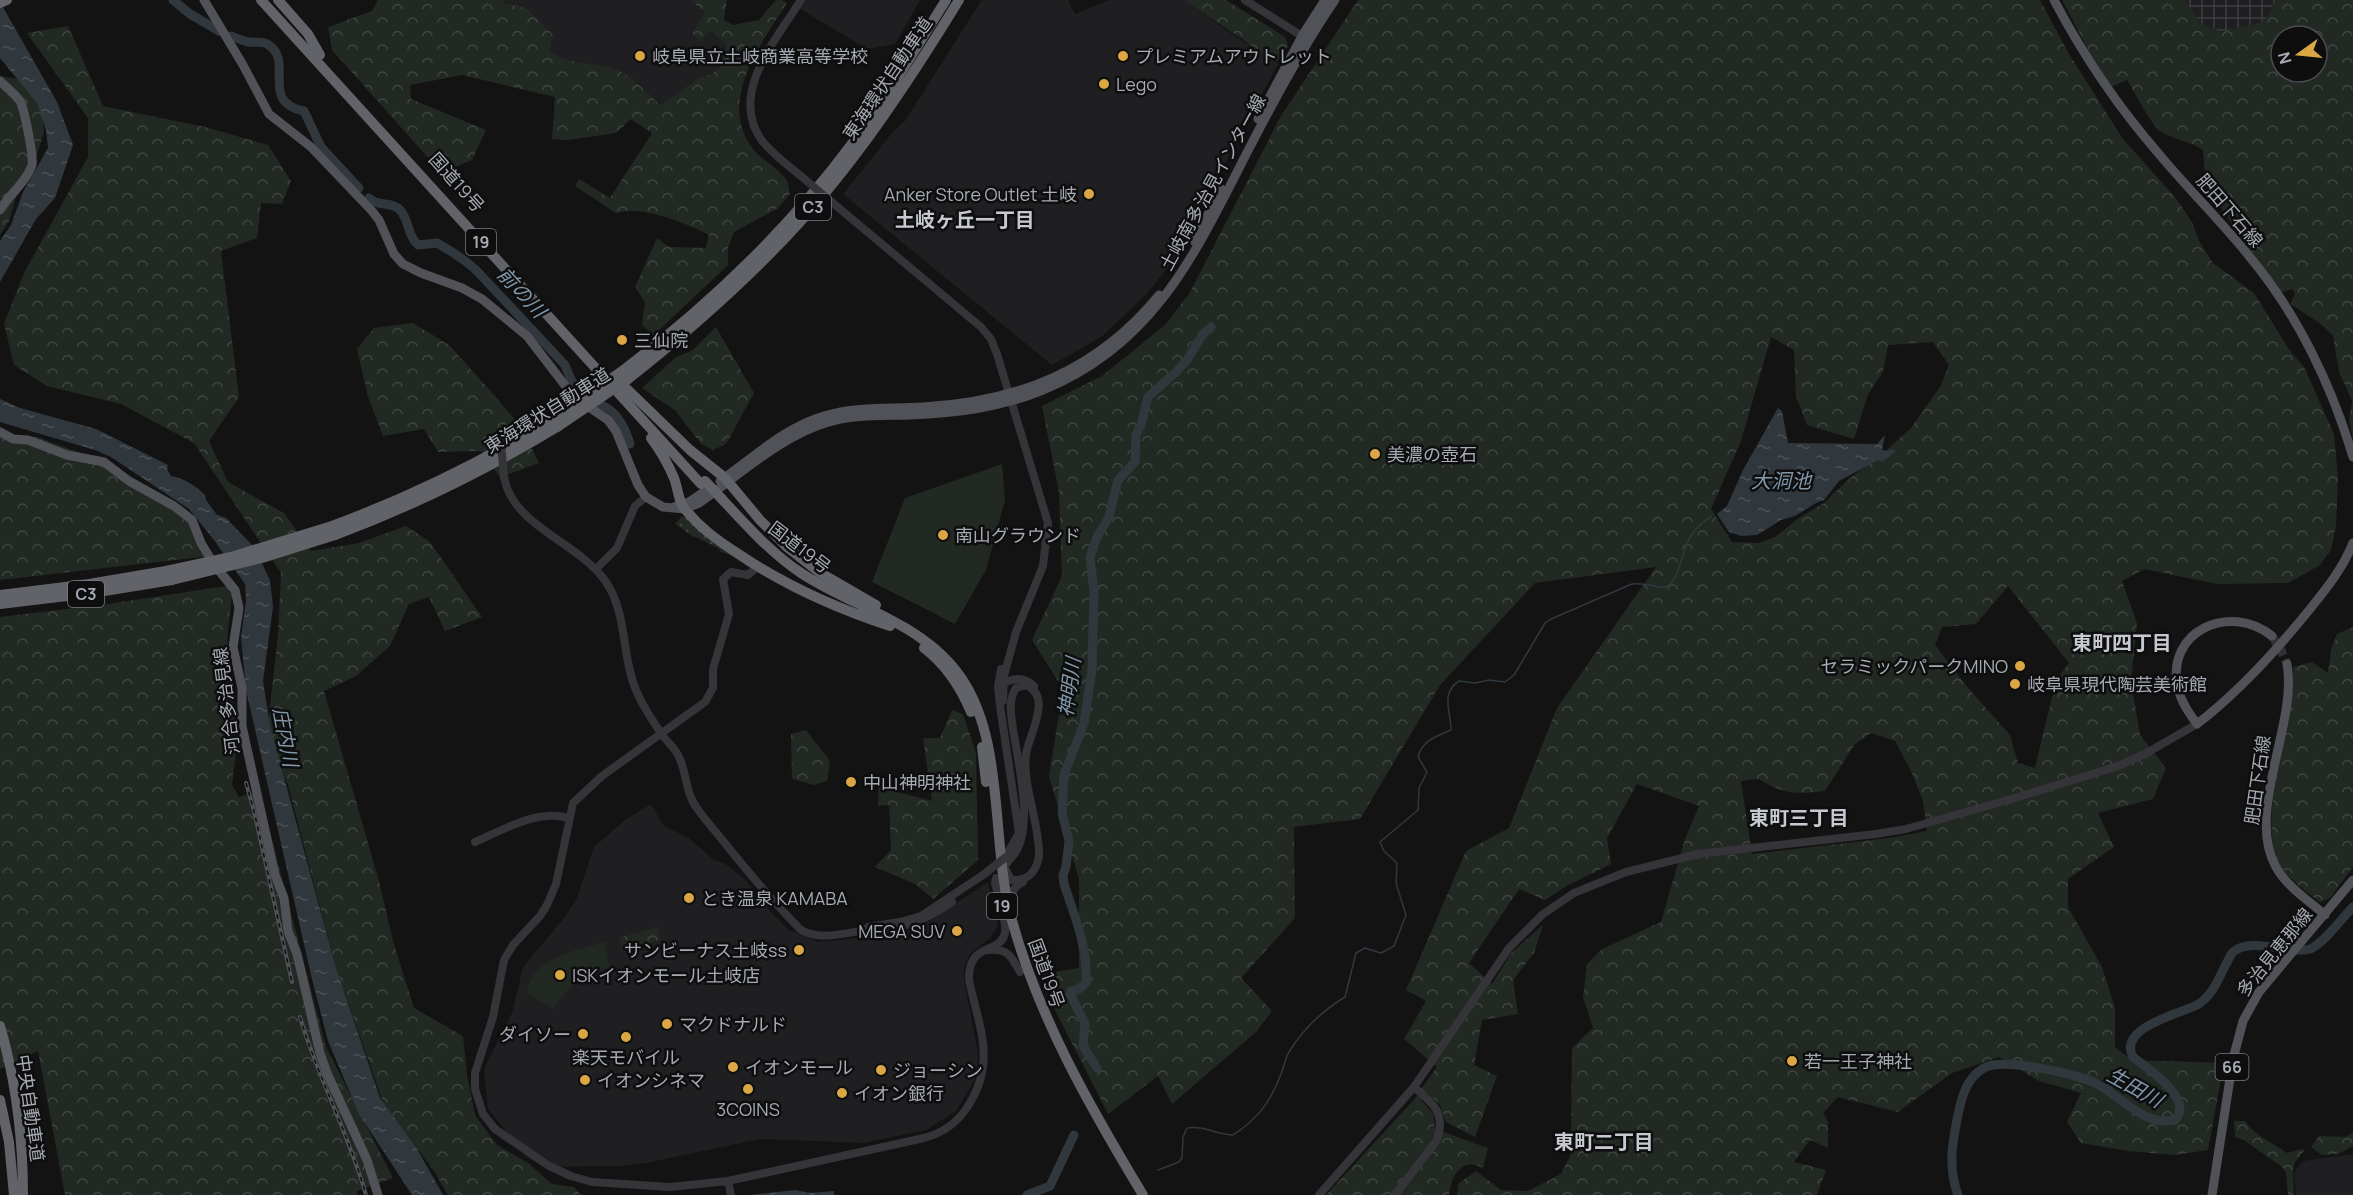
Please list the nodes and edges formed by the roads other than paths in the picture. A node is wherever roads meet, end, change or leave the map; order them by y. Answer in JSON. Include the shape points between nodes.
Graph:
{"nodes":[{"id":1,"x":7,"y":0,"type":"edge"},
{"id":2,"x":204,"y":0,"type":"edge"},
{"id":3,"x":261,"y":0,"type":"edge"},
{"id":4,"x":269,"y":0,"type":"edge"},
{"id":5,"x":278,"y":0,"type":"edge"},
{"id":6,"x":801,"y":0,"type":"edge"},
{"id":7,"x":946,"y":0,"type":"edge"},
{"id":8,"x":959,"y":0,"type":"edge"},
{"id":9,"x":1245,"y":0,"type":"edge"},
{"id":10,"x":1325,"y":0,"type":"edge"},
{"id":11,"x":1335,"y":0,"type":"edge"},
{"id":12,"x":2054,"y":0,"type":"edge"},
{"id":13,"x":0,"y":3,"type":"edge"},
{"id":14,"x":1306,"y":38,"type":"junction"},
{"id":15,"x":320,"y":55,"type":"junction"},
{"id":16,"x":0,"y":81,"type":"edge"},
{"id":17,"x":0,"y":210,"type":"edge"},
{"id":18,"x":589,"y":362,"type":"junction"},
{"id":19,"x":621,"y":377,"type":"junction"},
{"id":20,"x":1010,"y":398,"type":"junction"},
{"id":21,"x":0,"y":432,"type":"edge"},
{"id":22,"x":501,"y":442,"type":"dead end"},
{"id":23,"x":2353,"y":457,"type":"edge"},
{"id":24,"x":727,"y":480,"type":"junction"},
{"id":25,"x":703,"y":482,"type":"junction"},
{"id":26,"x":646,"y":497,"type":"junction"},
{"id":27,"x":719,"y":500,"type":"junction"},
{"id":28,"x":680,"y":507,"type":"junction"},
{"id":29,"x":1043,"y":510,"type":"junction"},
{"id":30,"x":2353,"y":543,"type":"edge"},
{"id":31,"x":757,"y":567,"type":"junction"},
{"id":32,"x":596,"y":569,"type":"junction"},
{"id":33,"x":169,"y":575,"type":"junction"},
{"id":34,"x":0,"y":595,"type":"edge"},
{"id":35,"x":0,"y":604,"type":"edge"},
{"id":36,"x":890,"y":626,"type":"junction"},
{"id":37,"x":2272,"y":636,"type":"tunnel mouth"},
{"id":38,"x":941,"y":653,"type":"junction"},
{"id":39,"x":2287,"y":664,"type":"tunnel mouth"},
{"id":40,"x":1005,"y":679,"type":"junction"},
{"id":41,"x":2197,"y":724,"type":"junction"},
{"id":42,"x":662,"y":734,"type":"junction"},
{"id":43,"x":993,"y":783,"type":"junction"},
{"id":44,"x":568,"y":818,"type":"junction"},
{"id":45,"x":1023,"y":828,"type":"junction"},
{"id":46,"x":475,"y":842,"type":"dead end"},
{"id":47,"x":1006,"y":860,"type":"junction"},
{"id":48,"x":989,"y":877,"type":"junction"},
{"id":49,"x":2353,"y":880,"type":"edge"},
{"id":50,"x":2325,"y":915,"type":"junction"},
{"id":51,"x":987,"y":950,"type":"junction"},
{"id":52,"x":1022,"y":967,"type":"junction"},
{"id":53,"x":0,"y":1026,"type":"edge"},
{"id":54,"x":1414,"y":1088,"type":"junction"},
{"id":55,"x":0,"y":1100,"type":"edge"},
{"id":56,"x":728,"y":1181,"type":"junction"},
{"id":57,"x":14,"y":1195,"type":"edge"},
{"id":58,"x":23,"y":1195,"type":"edge"},
{"id":59,"x":378,"y":1195,"type":"edge"},
{"id":60,"x":731,"y":1195,"type":"edge"},
{"id":61,"x":1135,"y":1195,"type":"edge"},
{"id":62,"x":1143,"y":1195,"type":"edge"},
{"id":63,"x":1319,"y":1195,"type":"edge"},
{"id":64,"x":1395,"y":1195,"type":"edge"},
{"id":65,"x":2212,"y":1195,"type":"edge"}],
"edges":[{"from":1,"to":13,"type":"highway"},
{"from":2,"to":26,"type":"main road","via":[[269,114],[311,147],[372,211],[403,264],[482,299],[527,336],[567,390],[609,420]]},
{"from":3,"to":18,"type":"highway","name":"国道19号","number":"19"},
{"from":4,"to":15,"type":"highway","name":"国道19号","number":"19"},
{"from":5,"to":15,"type":"highway","via":[[308,34]]},
{"from":6,"to":20,"type":"street","bridge":true,"via":[[757,71],[750,107],[754,126],[764,143],[808,182],[981,327],[998,354]]},
{"from":7,"to":19,"type":"highway","name":"東海環状自動車道","number":"C3","via":[[867,124],[800,208],[732,279]]},
{"from":8,"to":19,"type":"highway","name":"東海環状自動車道","number":"C3","via":[[860,148],[807,213],[737,287],[667,348]]},
{"from":9,"to":14,"type":"street"},
{"from":10,"to":14,"type":"main road","name":"土岐南多治見インター線"},
{"from":11,"to":14,"type":"main road","name":"土岐南多治見インター線"},
{"from":12,"to":23,"type":"main road","name":"肥田下石線","via":[[2123,110],[2272,287],[2319,370]]},
{"from":14,"to":20,"type":"main road","name":"土岐南多治見インター線","via":[[1189,263],[1155,310],[1099,360],[1068,379]]},
{"from":15,"to":19,"type":"highway","name":"国道19号","number":"19"},
{"from":16,"to":17,"type":"main road","via":[[22,105],[33,164]]},
{"from":18,"to":25,"type":"highway","name":"国道19号","number":"19"},
{"from":18,"to":28,"type":"highway","number":"19","via":[[657,446],[671,473]]},
{"from":19,"to":24,"type":"highway","number":"19","via":[[627,389]]},
{"from":19,"to":25,"type":"highway","name":"国道19号","number":"19"},
{"from":19,"to":33,"type":"highway","name":"東海環状自動車道","number":"C3","bridge":true,"via":[[456,484],[375,520],[262,558]]},
{"from":20,"to":24,"type":"main road","name":"土岐南多治見インター線","via":[[952,405],[848,409],[821,416],[789,432]]},
{"from":20,"to":29,"type":"street"},
{"from":21,"to":59,"type":"main road","name":"河合多治見線","via":[[68,455],[104,462],[174,506],[192,520],[215,566],[236,590],[239,608],[233,647],[242,688],[242,726],[275,875],[286,905],[288,931],[320,1053],[367,1160]]},
{"from":22,"to":32,"type":"street","bridge":true,"via":[[504,477],[514,503]]},
{"from":24,"to":28,"type":"main road","name":"土岐南多治見インター線"},
{"from":24,"to":38,"type":"highway","number":"19","via":[[787,547],[819,572],[927,636]]},
{"from":25,"to":27,"type":"highway","name":"国道19号","number":"19"},
{"from":26,"to":28,"type":"main road","via":[[658,507]]},
{"from":26,"to":32,"type":"street","via":[[635,506],[617,548]]},
{"from":27,"to":36,"type":"highway","name":"国道19号","number":"19","via":[[769,556],[795,576]]},
{"from":27,"to":38,"type":"highway","name":"国道19号","number":"19","via":[[800,572],[906,628]]},
{"from":28,"to":31,"type":"highway","number":"19","via":[[712,536]]},
{"from":29,"to":40,"type":"street","via":[[1048,523],[1043,566],[1016,632]]},
{"from":29,"to":47,"type":"street","via":[[1038,571],[1008,645],[999,686],[1019,833]]},
{"from":30,"to":41,"type":"main road","via":[[2339,571],[2300,622],[2237,692]]},
{"from":31,"to":36,"type":"highway","number":"19","via":[[813,597]]},
{"from":31,"to":42,"type":"street","via":[[748,575],[731,572],[723,579],[729,614],[713,669],[710,695],[698,710]]},
{"from":32,"to":42,"type":"street","via":[[618,606],[637,692]]},
{"from":33,"to":34,"type":"highway","name":"東海環状自動車道","number":"C3"},
{"from":33,"to":35,"type":"highway","name":"東海環状自動車道","number":"C3","via":[[101,592]]},
{"from":36,"to":48,"type":"highway","name":"国道19号","number":"19","via":[[930,653],[954,681],[969,707],[983,752],[991,846]]},
{"from":37,"to":41,"type":"main road","via":[[2248,622],[2225,621],[2201,629],[2187,643],[2178,665],[2177,686]]},
{"from":38,"to":43,"type":"highway","name":"国道19号","number":"19","via":[[962,678],[982,720]]},
{"from":39,"to":50,"type":"main road","name":"肥田下石線","via":[[2288,687],[2269,803],[2267,842],[2282,876]]},
{"from":40,"to":45,"type":"street","bridge":true,"via":[[1003,701]]},
{"from":40,"to":52,"type":"street","via":[[1031,683],[1042,704],[1029,753],[1041,863],[1033,878],[1015,886],[1012,899],[1026,952]]},
{"from":41,"to":54,"type":"street","via":[[2118,766],[1932,822],[1876,834],[1698,854],[1626,872],[1589,886],[1543,914],[1509,948]]},
{"from":42,"to":44,"type":"street","via":[[583,792],[573,803]]},
{"from":42,"to":48,"type":"street","via":[[678,754],[692,801],[754,880],[810,935],[881,931],[918,923]]},
{"from":43,"to":45,"type":"street","via":[[1006,871],[1011,880],[1028,878],[1037,868],[1039,850],[1026,757],[1038,704],[1035,692],[1026,686],[1011,694],[1023,793]]},
{"from":43,"to":52,"type":"highway","name":"国道19号","number":"19","via":[[1004,882]]},
{"from":44,"to":46,"type":"street","via":[[535,818]]},
{"from":44,"to":56,"type":"street","via":[[556,884],[547,905],[504,960],[494,1017],[475,1073],[475,1089],[483,1114],[495,1129],[549,1166],[592,1182],[670,1187]]},
{"from":45,"to":47,"type":"street","via":[[1017,850]]},
{"from":47,"to":48,"type":"street"},
{"from":48,"to":51,"type":"street","via":[[995,883],[1006,931],[1000,942]]},
{"from":48,"to":52,"type":"highway","name":"国道19号","number":"19"},
{"from":49,"to":50,"type":"main road","name":"多治見恵那線","number":"66"},
{"from":50,"to":65,"type":"main road","name":"多治見恵那線","number":"66","via":[[2259,992],[2243,1021],[2233,1059]]},
{"from":51,"to":52,"type":"street","via":[[1007,952]]},
{"from":51,"to":56,"type":"street","via":[[978,952],[969,969],[985,1057],[984,1074],[977,1092],[956,1122],[924,1138]]},
{"from":52,"to":61,"type":"highway","name":"国道19号","number":"19","via":[[1044,1029]]},
{"from":52,"to":62,"type":"highway","name":"国道19号","number":"19","via":[[1069,1064]]},
{"from":53,"to":58,"type":"highway","name":"中央自動車道","via":[[19,1115]]},
{"from":54,"to":63,"type":"street"},
{"from":54,"to":64,"type":"street","via":[[1436,1107],[1440,1131]]},
{"from":55,"to":57,"type":"highway","name":"中央自動車道"},
{"from":56,"to":60,"type":"street"}]}
